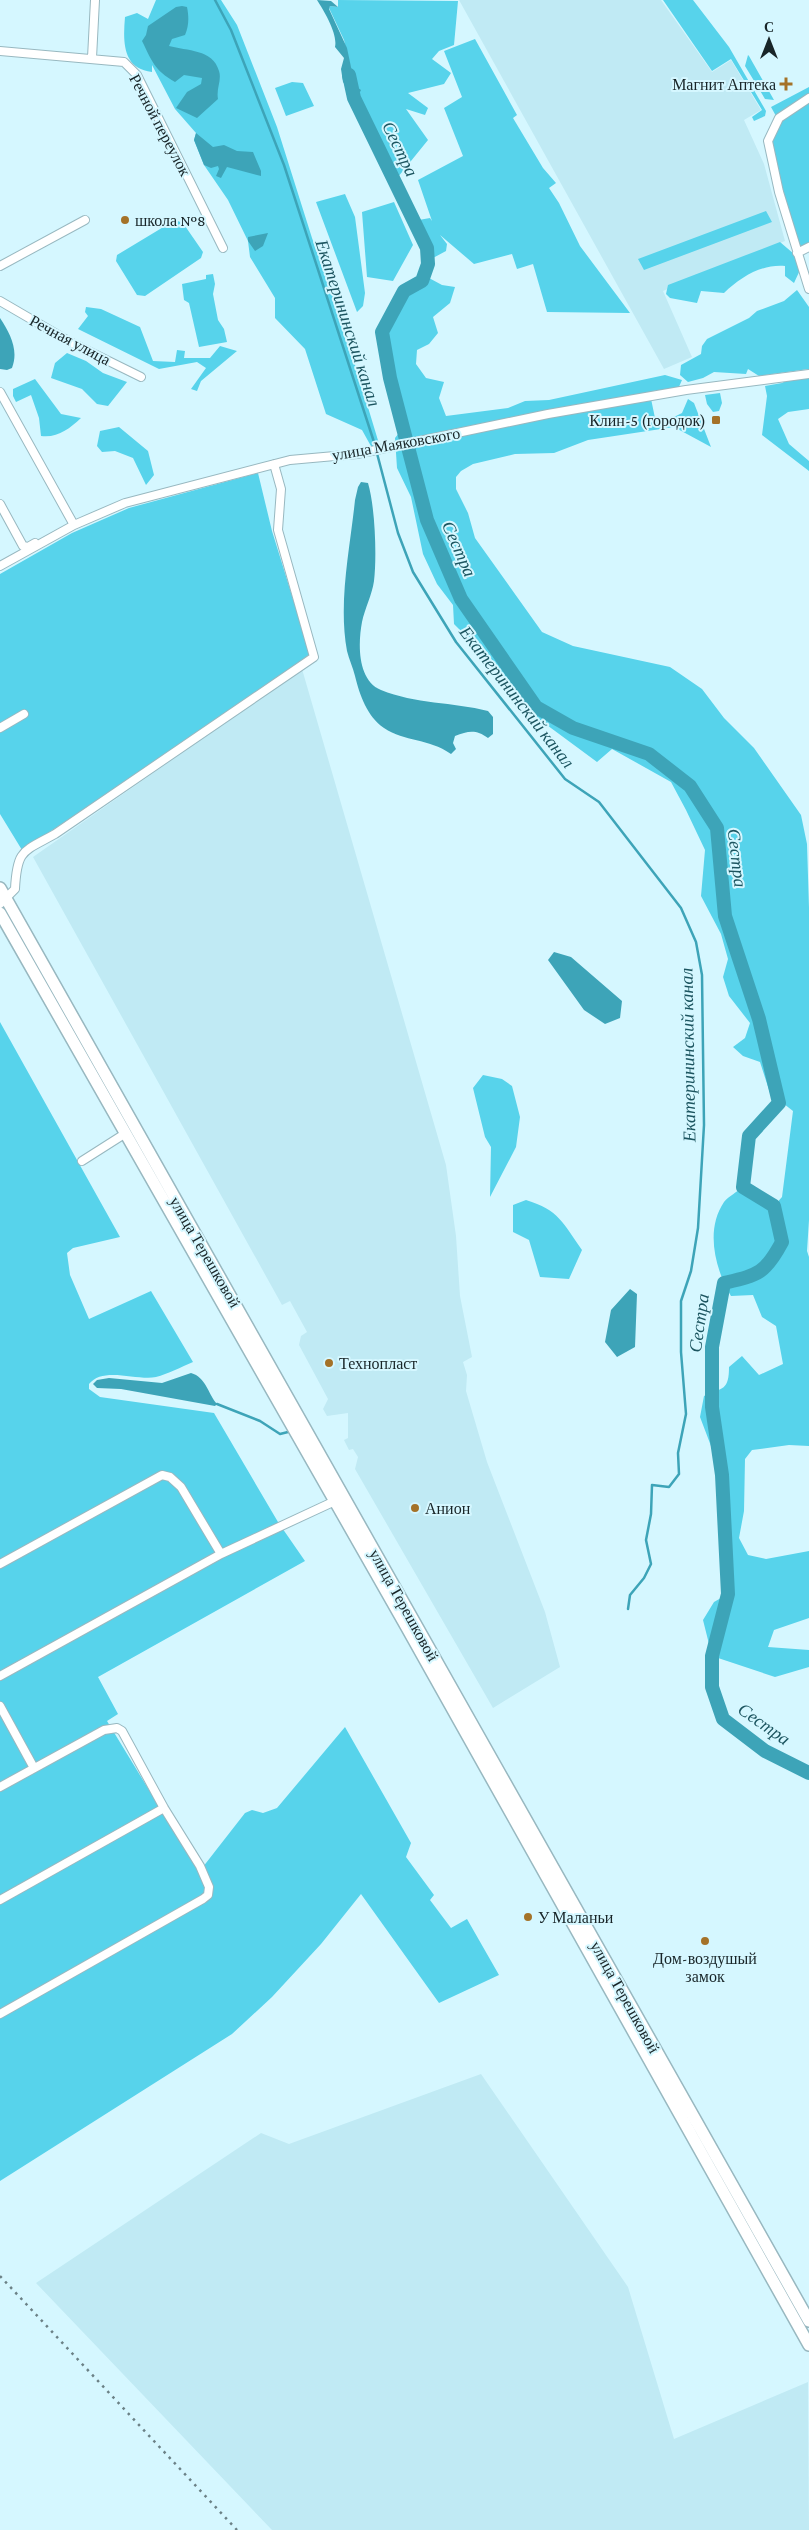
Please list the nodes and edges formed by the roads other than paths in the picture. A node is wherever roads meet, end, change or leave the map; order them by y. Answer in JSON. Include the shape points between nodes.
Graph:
{"nodes":[{"id":1,"x":95,"y":0,"type":"edge"},
{"id":2,"x":0,"y":51,"type":"edge"},
{"id":3,"x":92,"y":58,"type":"junction"},
{"id":4,"x":809,"y":98,"type":"edge"},
{"id":5,"x":85,"y":220,"type":"dead end"},
{"id":6,"x":809,"y":247,"type":"edge"},
{"id":7,"x":223,"y":248,"type":"dead end"},
{"id":8,"x":797,"y":253,"type":"junction"},
{"id":9,"x":0,"y":266,"type":"edge"},
{"id":10,"x":809,"y":289,"type":"edge"},
{"id":11,"x":0,"y":301,"type":"edge"},
{"id":12,"x":809,"y":374,"type":"edge"},
{"id":13,"x":141,"y":377,"type":"dead end"},
{"id":14,"x":0,"y":392,"type":"edge"},
{"id":15,"x":274,"y":464,"type":"junction"},
{"id":16,"x":0,"y":504,"type":"edge"},
{"id":17,"x":74,"y":525,"type":"junction"},
{"id":18,"x":64,"y":531,"type":"junction"},
{"id":19,"x":0,"y":566,"type":"edge"},
{"id":20,"x":24,"y":714,"type":"dead end"},
{"id":21,"x":0,"y":728,"type":"edge"},
{"id":22,"x":0,"y":888,"type":"edge"},
{"id":23,"x":3,"y":902,"type":"edge"},
{"id":24,"x":0,"y":913,"type":"edge"},
{"id":25,"x":126,"y":1133,"type":"junction"},
{"id":26,"x":82,"y":1161,"type":"dead end"},
{"id":27,"x":335,"y":1501,"type":"junction"},
{"id":28,"x":220,"y":1554,"type":"junction"},
{"id":29,"x":0,"y":1564,"type":"edge"},
{"id":30,"x":0,"y":1676,"type":"edge"},
{"id":31,"x":0,"y":1706,"type":"edge"},
{"id":32,"x":34,"y":1768,"type":"junction"},
{"id":33,"x":0,"y":1787,"type":"edge"},
{"id":34,"x":164,"y":1808,"type":"junction"},
{"id":35,"x":0,"y":1900,"type":"edge"},
{"id":36,"x":0,"y":2014,"type":"edge"},
{"id":37,"x":809,"y":2321,"type":"edge"},
{"id":38,"x":809,"y":2345,"type":"edge"}],
"edges":[{"from":1,"to":3,"type":"street"},
{"from":2,"to":3,"type":"street","name":"Речной переулок"},
{"from":3,"to":7,"type":"street","name":"Речной переулок","via":[[124,62],[137,75]]},
{"from":4,"to":8,"type":"street","via":[[779,118],[768,141],[772,168]]},
{"from":5,"to":9,"type":"street"},
{"from":6,"to":8,"type":"street"},
{"from":8,"to":10,"type":"street"},
{"from":11,"to":13,"type":"street","name":"Речная улица","via":[[72,343]]},
{"from":12,"to":15,"type":"street","name":"улица Маяковского","via":[[677,392],[548,414],[357,454]]},
{"from":14,"to":17,"type":"street"},
{"from":15,"to":17,"type":"street","name":"улица Маяковского","via":[[125,503]]},
{"from":15,"to":23,"type":"street","via":[[281,489],[278,530],[314,656],[56,834],[22,853],[17,862],[16,889]]},
{"from":16,"to":18,"type":"street","via":[[23,546]]},
{"from":17,"to":18,"type":"street","name":"улица Маяковского"},
{"from":18,"to":19,"type":"street","name":"улица Маяковского"},
{"from":20,"to":21,"type":"street"},
{"from":22,"to":23,"type":"highway","name":"улица Терешковой"},
{"from":23,"to":37,"type":"highway","name":"улица Терешковой"},
{"from":24,"to":25,"type":"highway","name":"улица Терешковой"},
{"from":25,"to":26,"type":"street"},
{"from":25,"to":27,"type":"highway","name":"улица Терешковой"},
{"from":27,"to":28,"type":"street"},
{"from":27,"to":38,"type":"highway","name":"улица Терешковой"},
{"from":28,"to":29,"type":"street","via":[[181,1487],[170,1476],[162,1475]]},
{"from":28,"to":30,"type":"street"},
{"from":31,"to":32,"type":"street"},
{"from":32,"to":33,"type":"street"},
{"from":32,"to":34,"type":"street","via":[[104,1730],[117,1728],[122,1731]]},
{"from":34,"to":35,"type":"street"},
{"from":34,"to":36,"type":"street","via":[[200,1866],[209,1887],[208,1894]]}]}
